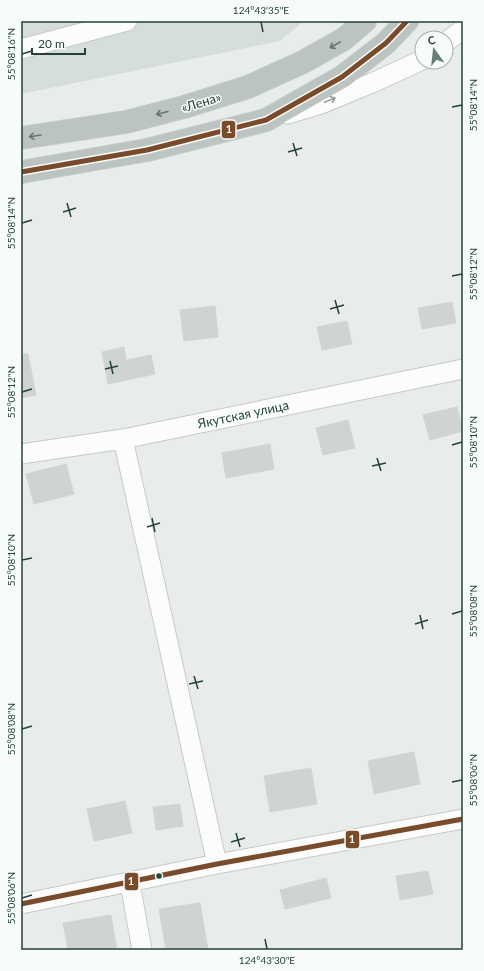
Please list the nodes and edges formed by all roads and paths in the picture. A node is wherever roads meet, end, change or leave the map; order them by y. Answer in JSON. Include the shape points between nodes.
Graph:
{"nodes":[{"id":1,"x":127,"y":21,"type":"edge"},
{"id":2,"x":366,"y":21,"type":"edge"},
{"id":3,"x":407,"y":21,"type":"edge"},
{"id":4,"x":463,"y":29,"type":"edge"},
{"id":5,"x":454,"y":36,"type":"edge"},
{"id":6,"x":21,"y":49,"type":"edge"},
{"id":7,"x":414,"y":64,"type":"edge"},
{"id":8,"x":266,"y":120,"type":"junction"},
{"id":9,"x":21,"y":138,"type":"edge"},
{"id":10,"x":21,"y":172,"type":"edge"},
{"id":11,"x":463,"y":369,"type":"edge"},
{"id":12,"x":123,"y":439,"type":"junction"},
{"id":13,"x":21,"y":454,"type":"edge"},
{"id":14,"x":463,"y":820,"type":"edge"},
{"id":15,"x":217,"y":864,"type":"junction"},
{"id":16,"x":130,"y":883,"type":"junction"},
{"id":17,"x":21,"y":904,"type":"edge"},
{"id":18,"x":142,"y":950,"type":"edge"}],
"edges":[{"from":1,"to":6,"type":"street"},
{"from":2,"to":9,"type":"highway","name":"«Лена»","one_way":true,"via":[[344,39],[303,62],[248,87],[126,122]]},
{"from":3,"to":8,"type":"highway","via":[[386,43],[342,77]]},
{"from":4,"to":5,"type":"street"},
{"from":8,"to":7,"type":"street","one_way":true,"via":[[321,104]]},
{"from":8,"to":10,"type":"highway","via":[[147,150]]},
{"from":11,"to":12,"type":"street","name":"Якутская улица"},
{"from":12,"to":13,"type":"street","name":"Якутская улица"},
{"from":12,"to":15,"type":"street"},
{"from":14,"to":15,"type":"street"},
{"from":15,"to":16,"type":"street"},
{"from":16,"to":17,"type":"street"},
{"from":16,"to":18,"type":"street"}]}
